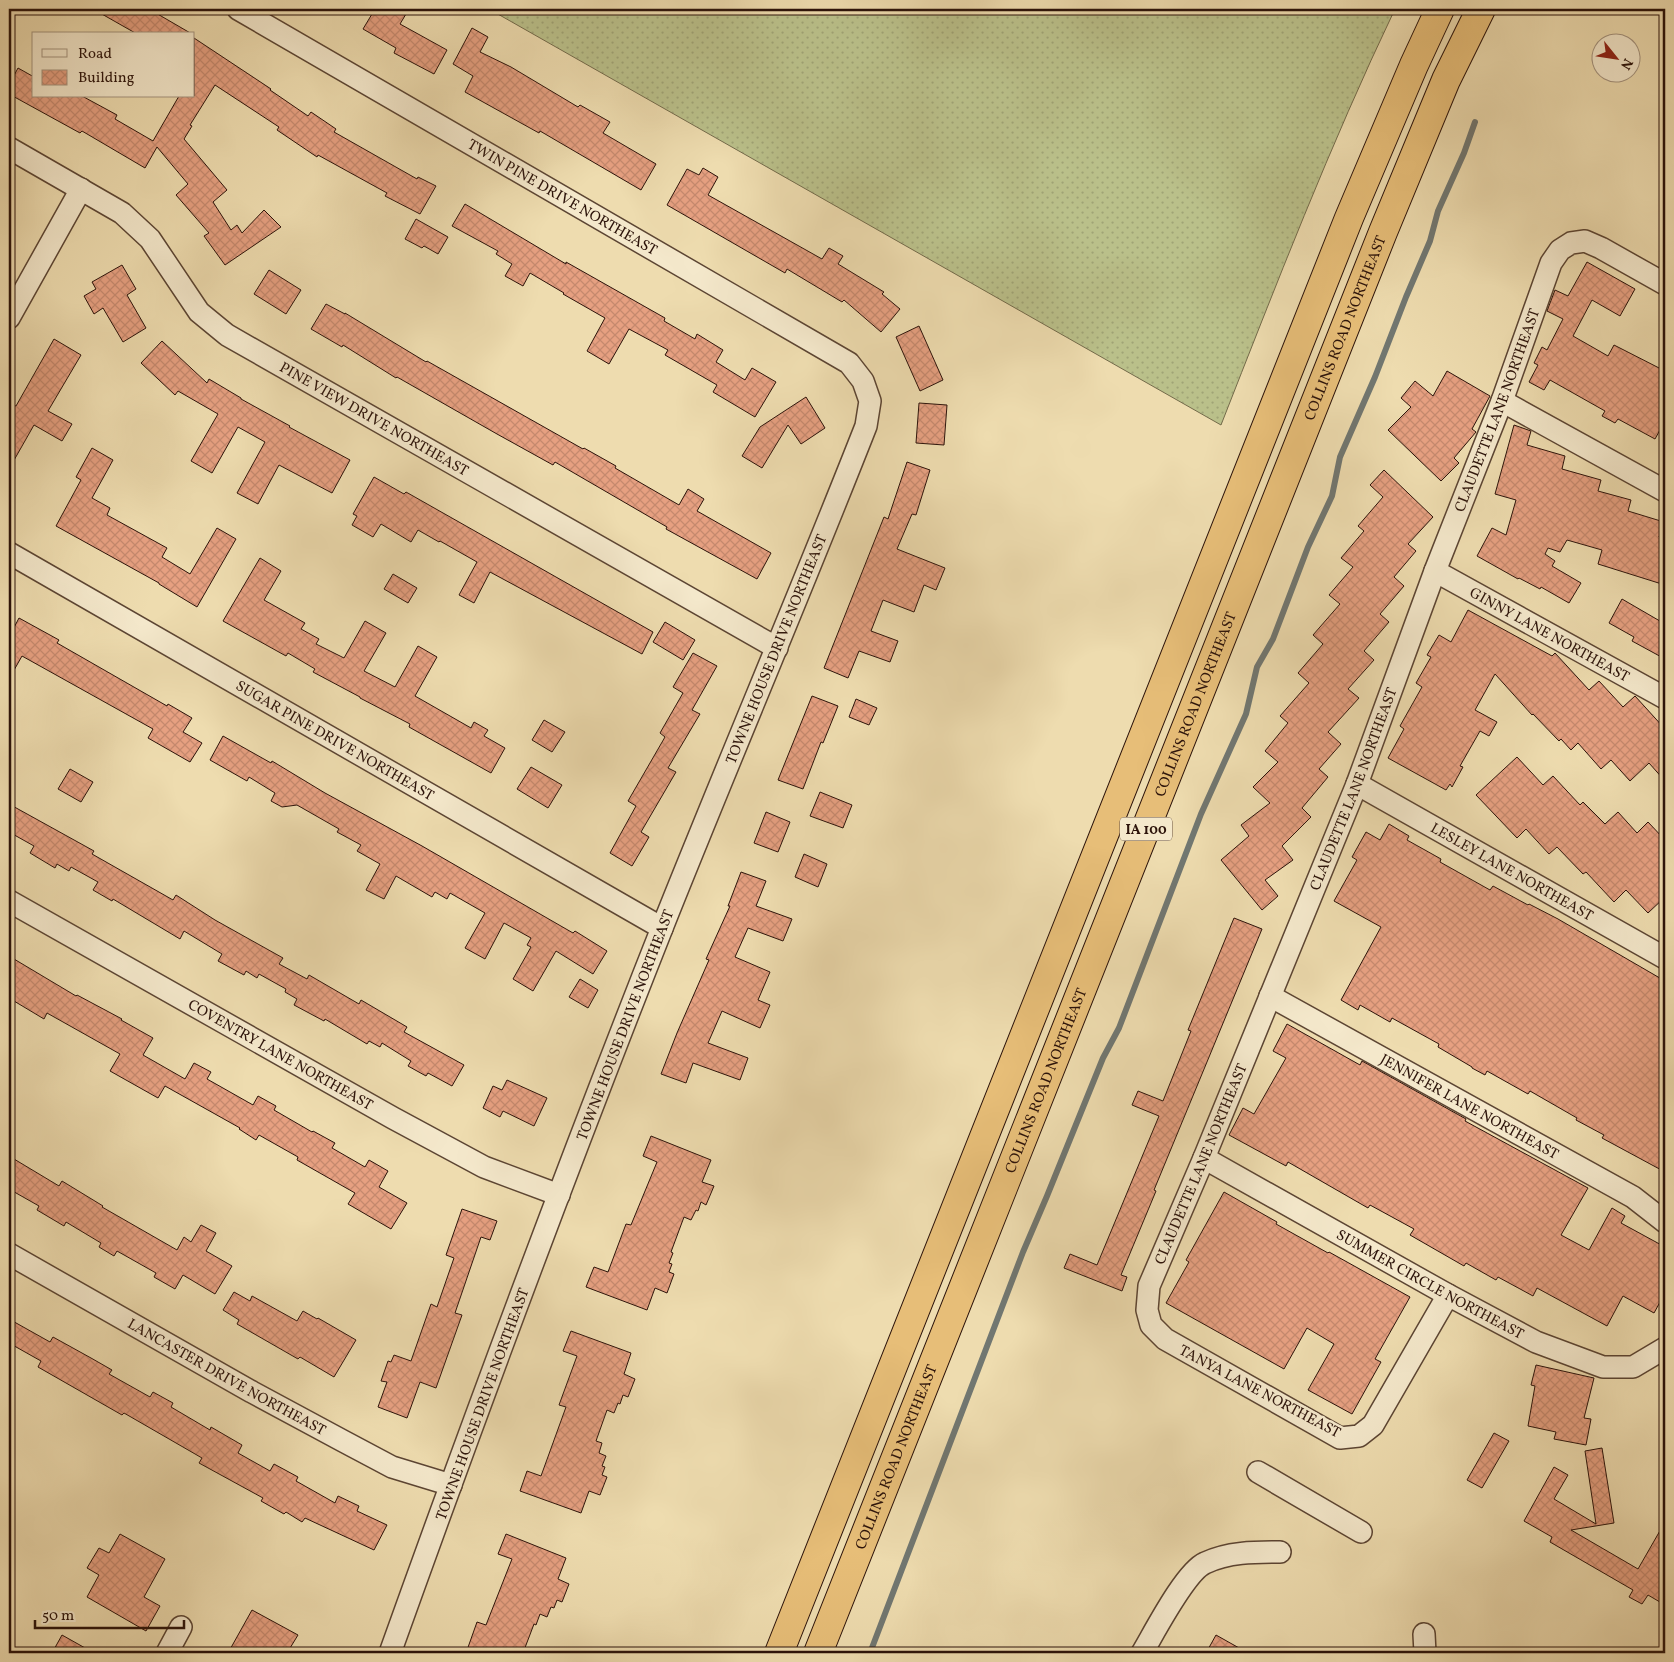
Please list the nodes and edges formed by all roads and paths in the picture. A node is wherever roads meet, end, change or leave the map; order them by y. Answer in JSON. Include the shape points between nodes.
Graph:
{"nodes":[{"id":1,"x":238,"y":9,"type":"edge"},
{"id":2,"x":1440,"y":9,"type":"edge"},
{"id":3,"x":1481,"y":9,"type":"edge"},
{"id":4,"x":9,"y":148,"type":"edge"},
{"id":5,"x":81,"y":190,"type":"junction"},
{"id":6,"x":1665,"y":284,"type":"edge"},
{"id":7,"x":9,"y":318,"type":"edge"},
{"id":8,"x":870,"y":401,"type":"joint"},
{"id":9,"x":1502,"y":401,"type":"junction"},
{"id":10,"x":1665,"y":491,"type":"edge"},
{"id":11,"x":9,"y":553,"type":"edge"},
{"id":12,"x":1436,"y":571,"type":"junction"},
{"id":13,"x":777,"y":648,"type":"junction"},
{"id":14,"x":1665,"y":698,"type":"edge"},
{"id":15,"x":1357,"y":784,"type":"junction"},
{"id":16,"x":9,"y":901,"type":"edge"},
{"id":17,"x":662,"y":928,"type":"junction"},
{"id":18,"x":1665,"y":958,"type":"edge"},
{"id":19,"x":1270,"y":996,"type":"junction"},
{"id":20,"x":1204,"y":1158,"type":"junction"},
{"id":21,"x":559,"y":1195,"type":"junction"},
{"id":22,"x":1665,"y":1222,"type":"edge"},
{"id":23,"x":9,"y":1254,"type":"edge"},
{"id":24,"x":1448,"y":1295,"type":"junction"},
{"id":25,"x":1151,"y":1325,"type":"joint"},
{"id":26,"x":1665,"y":1348,"type":"edge"},
{"id":27,"x":1258,"y":1472,"type":"dead end"},
{"id":28,"x":451,"y":1485,"type":"junction"},
{"id":29,"x":1360,"y":1532,"type":"dead end"},
{"id":30,"x":1280,"y":1552,"type":"dead end"},
{"id":31,"x":181,"y":1627,"type":"dead end"},
{"id":32,"x":167,"y":1653,"type":"edge"},
{"id":33,"x":390,"y":1653,"type":"edge"},
{"id":34,"x":779,"y":1653,"type":"edge"},
{"id":35,"x":818,"y":1653,"type":"edge"},
{"id":36,"x":1142,"y":1653,"type":"edge"}],
"edges":[{"from":1,"to":8,"type":"street","name":"TWIN PINE DRIVE NORTHEAST","via":[[849,363],[863,381]]},
{"from":2,"to":34,"type":"highway","number":"IA 100","via":[[1349,218]]},
{"from":3,"to":35,"type":"highway","name":"COLLINS ROAD NORTHEAST","number":"IA 100","via":[[1446,80],[1383,232]]},
{"from":4,"to":5,"type":"street","name":"PINE VIEW DRIVE NORTHEAST"},
{"from":5,"to":7,"type":"street"},
{"from":5,"to":13,"type":"street","name":"PINE VIEW DRIVE NORTHEAST","via":[[122,213],[150,239],[198,312],[227,335]]},
{"from":6,"to":9,"type":"street","name":"CLAUDETTE LANE NORTHEAST","via":[[1585,241],[1571,243],[1560,250],[1551,263]]},
{"from":8,"to":13,"type":"street","name":"TOWNE HOUSE DRIVE NORTHEAST","via":[[866,426]]},
{"from":9,"to":10,"type":"street"},
{"from":9,"to":12,"type":"street","name":"CLAUDETTE LANE NORTHEAST"},
{"from":11,"to":17,"type":"street","name":"SUGAR PINE DRIVE NORTHEAST"},
{"from":12,"to":14,"type":"street","name":"GINNY LANE NORTHEAST"},
{"from":12,"to":15,"type":"street","name":"CLAUDETTE LANE NORTHEAST"},
{"from":13,"to":17,"type":"street","name":"TOWNE HOUSE DRIVE NORTHEAST"},
{"from":15,"to":18,"type":"street","name":"LESLEY LANE NORTHEAST"},
{"from":15,"to":19,"type":"street","name":"CLAUDETTE LANE NORTHEAST"},
{"from":16,"to":21,"type":"street","name":"COVENTRY LANE NORTHEAST","via":[[475,1163]]},
{"from":17,"to":21,"type":"street","name":"TOWNE HOUSE DRIVE NORTHEAST"},
{"from":19,"to":20,"type":"street","name":"CLAUDETTE LANE NORTHEAST"},
{"from":19,"to":22,"type":"street","name":"JENNIFER LANE NORTHEAST","via":[[1633,1197]]},
{"from":20,"to":24,"type":"street","name":"SUMMER CIRCLE NORTHEAST"},
{"from":20,"to":25,"type":"street","name":"CLAUDETTE LANE NORTHEAST","via":[[1149,1286],[1147,1310]]},
{"from":21,"to":28,"type":"street","name":"TOWNE HOUSE DRIVE NORTHEAST"},
{"from":23,"to":28,"type":"street","name":"LANCASTER DRIVE NORTHEAST","via":[[351,1446],[392,1467]]},
{"from":24,"to":25,"type":"street","name":"TANYA LANE NORTHEAST","via":[[1373,1425],[1359,1436],[1340,1438],[1165,1339]]},
{"from":24,"to":26,"type":"street","name":"SUMMER CIRCLE NORTHEAST","via":[[1490,1324],[1603,1367],[1633,1367]]},
{"from":27,"to":29,"type":"street"},
{"from":28,"to":33,"type":"street","name":"TOWNE HOUSE DRIVE NORTHEAST"},
{"from":30,"to":36,"type":"street","via":[[1241,1552],[1202,1563],[1181,1587]]},
{"from":31,"to":32,"type":"street"}]}
